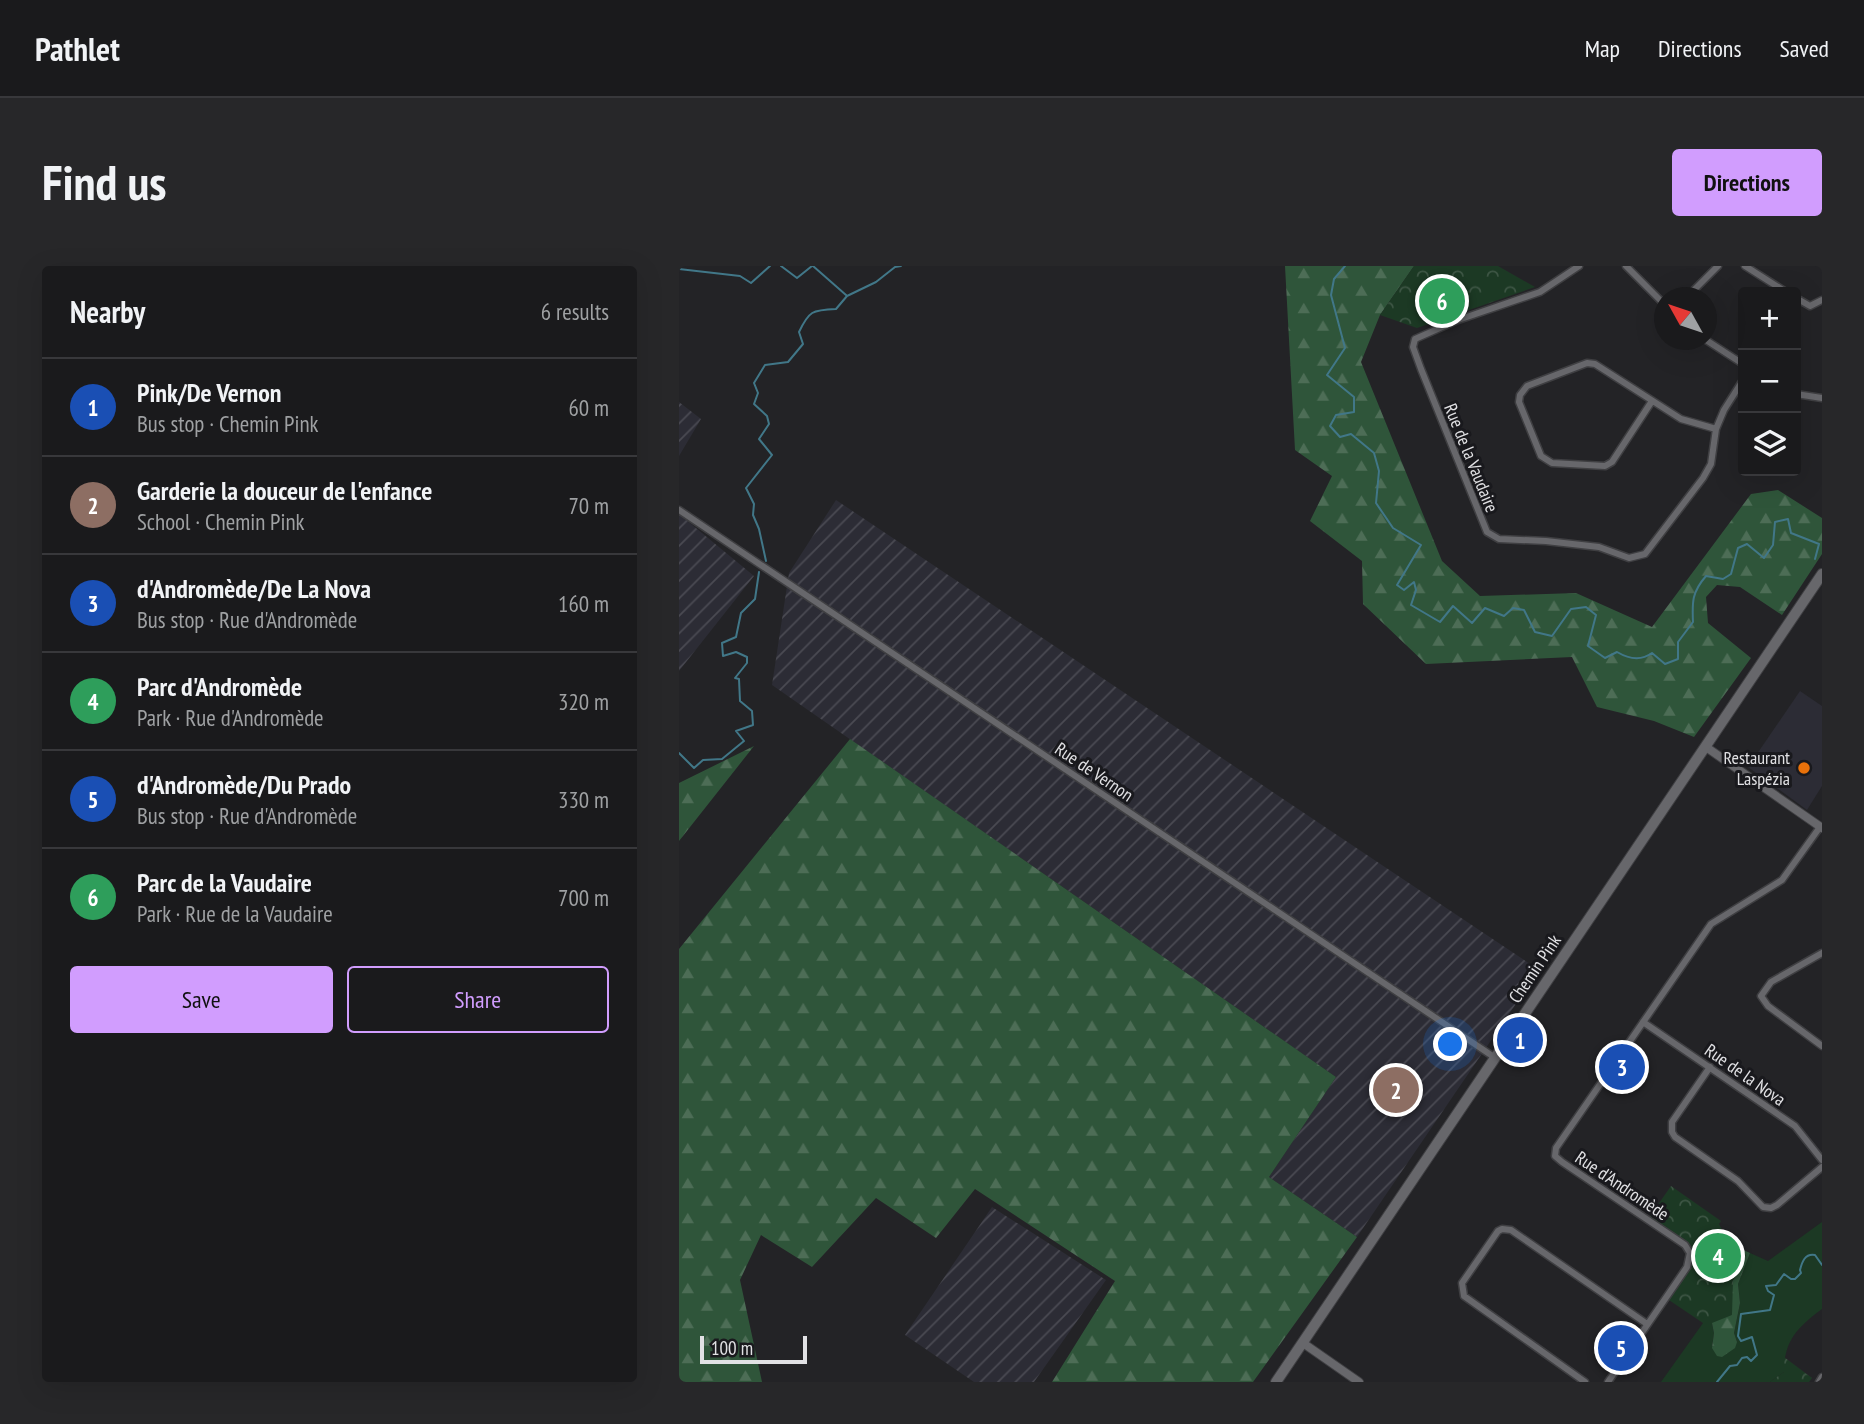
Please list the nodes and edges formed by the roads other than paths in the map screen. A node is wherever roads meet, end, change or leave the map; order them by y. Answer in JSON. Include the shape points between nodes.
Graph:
{"nodes":[{"id":1,"x":1579,"y":266,"type":"edge"},
{"id":2,"x":1626,"y":266,"type":"edge"},
{"id":3,"x":1719,"y":266,"type":"edge"},
{"id":4,"x":1745,"y":266,"type":"edge"},
{"id":5,"x":1697,"y":287,"type":"edge"},
{"id":6,"x":1778,"y":287,"type":"edge"},
{"id":7,"x":1654,"y":295,"type":"edge"},
{"id":8,"x":1822,"y":300,"type":"edge"},
{"id":9,"x":1801,"y":301,"type":"edge"},
{"id":10,"x":1717,"y":347,"type":"edge"},
{"id":11,"x":1738,"y":361,"type":"edge"},
{"id":12,"x":1738,"y":388,"type":"edge"},
{"id":13,"x":1801,"y":395,"type":"edge"},
{"id":14,"x":1822,"y":398,"type":"edge"},
{"id":15,"x":1652,"y":401,"type":"junction"},
{"id":16,"x":1716,"y":429,"type":"junction"},
{"id":17,"x":679,"y":510,"type":"edge"},
{"id":18,"x":1822,"y":574,"type":"edge"},
{"id":19,"x":1706,"y":747,"type":"junction"},
{"id":20,"x":1821,"y":827,"type":"edge"},
{"id":21,"x":1822,"y":953,"type":"edge"},
{"id":22,"x":1643,"y":1021,"type":"junction"},
{"id":23,"x":1822,"y":1046,"type":"edge"},
{"id":24,"x":1494,"y":1057,"type":"junction"},
{"id":25,"x":1710,"y":1068,"type":"junction"},
{"id":26,"x":1822,"y":1160,"type":"edge"},
{"id":27,"x":1822,"y":1167,"type":"edge"},
{"id":28,"x":1647,"y":1324,"type":"junction"},
{"id":29,"x":1303,"y":1343,"type":"junction"},
{"id":30,"x":1822,"y":1377,"type":"edge"},
{"id":31,"x":1276,"y":1382,"type":"edge"},
{"id":32,"x":1359,"y":1382,"type":"edge"},
{"id":33,"x":1585,"y":1382,"type":"edge"},
{"id":34,"x":1608,"y":1382,"type":"edge"},
{"id":35,"x":1818,"y":1382,"type":"edge"}],
"edges":[{"from":1,"to":16,"type":"street","name":"Rue de la Vaudaire","via":[[1540,292],[1415,339],[1413,347],[1421,369],[1487,532],[1499,539],[1599,547],[1629,558],[1645,554],[1711,464]]},
{"from":2,"to":7,"type":"street"},
{"from":3,"to":5,"type":"street"},
{"from":4,"to":6,"type":"street"},
{"from":8,"to":9,"type":"street","via":[[1810,306]]},
{"from":10,"to":11,"type":"street"},
{"from":12,"to":16,"type":"street","name":"Rue de la Vaudaire"},
{"from":13,"to":14,"type":"street"},
{"from":15,"to":15,"type":"street","via":[[1587,363],[1527,386],[1519,402],[1541,456],[1552,463],[1605,466]]},
{"from":15,"to":16,"type":"street","via":[[1681,419]]},
{"from":17,"to":24,"type":"street","name":"Rue de Vernon"},
{"from":18,"to":19,"type":"main road","name":"Chemin Pink"},
{"from":19,"to":20,"type":"street"},
{"from":19,"to":24,"type":"main road","name":"Chemin Pink"},
{"from":20,"to":22,"type":"street","name":"Rue d'Andromède","via":[[1781,880],[1711,924]]},
{"from":21,"to":23,"type":"street","via":[[1771,982],[1761,996]]},
{"from":22,"to":25,"type":"street","name":"Rue de la Nova"},
{"from":22,"to":28,"type":"street","name":"Rue d'Andromède","via":[[1556,1148],[1555,1156],[1688,1248],[1687,1267]]},
{"from":24,"to":29,"type":"main road","name":"Chemin Pink"},
{"from":25,"to":26,"type":"street","name":"Rue de la Nova","via":[[1795,1126]]},
{"from":25,"to":27,"type":"street","via":[[1672,1122],[1675,1138],[1738,1181],[1763,1208],[1777,1205]]},
{"from":28,"to":33,"type":"street","via":[[1511,1230],[1497,1231],[1462,1283],[1464,1296]]},
{"from":28,"to":34,"type":"street","name":"Rue d'Andromède"},
{"from":29,"to":31,"type":"main road","name":"Chemin Pink"},
{"from":29,"to":32,"type":"street"},
{"from":30,"to":35,"type":"street"}]}
